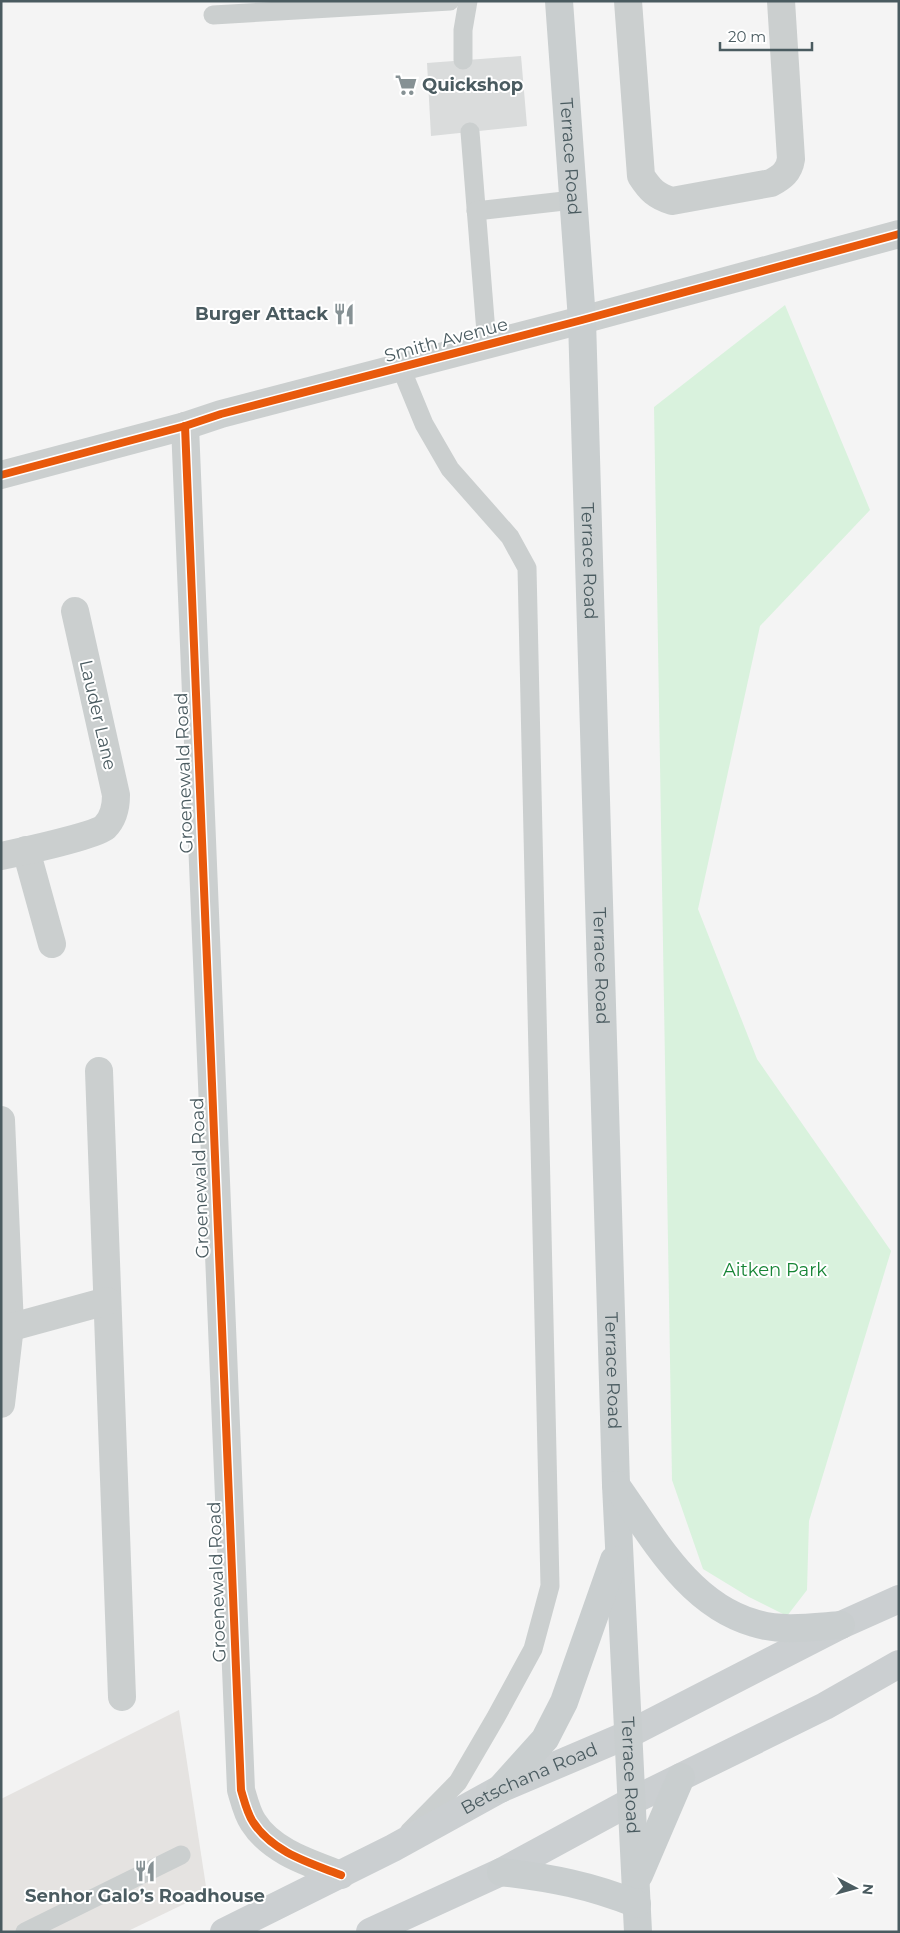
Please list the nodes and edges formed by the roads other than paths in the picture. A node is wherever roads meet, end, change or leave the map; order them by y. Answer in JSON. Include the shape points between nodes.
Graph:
{"nodes":[{"id":1,"x":450,"y":1,"type":"edge"},
{"id":2,"x":468,"y":1,"type":"edge"},
{"id":3,"x":559,"y":1,"type":"edge"},
{"id":4,"x":628,"y":1,"type":"edge"},
{"id":5,"x":781,"y":1,"type":"edge"},
{"id":6,"x":213,"y":15,"type":"dead end"},
{"id":7,"x":463,"y":60,"type":"dead end"},
{"id":8,"x":470,"y":132,"type":"dead end"},
{"id":9,"x":573,"y":200,"type":"junction"},
{"id":10,"x":476,"y":211,"type":"junction"},
{"id":11,"x":899,"y":234,"type":"edge"},
{"id":12,"x":582,"y":320,"type":"junction"},
{"id":13,"x":487,"y":345,"type":"junction"},
{"id":14,"x":401,"y":368,"type":"junction"},
{"id":15,"x":185,"y":426,"type":"junction"},
{"id":16,"x":1,"y":475,"type":"edge"},
{"id":17,"x":75,"y":610,"type":"dead end"},
{"id":18,"x":14,"y":853,"type":"edge"},
{"id":19,"x":52,"y":944,"type":"dead end"},
{"id":20,"x":99,"y":1071,"type":"dead end"},
{"id":21,"x":1,"y":1120,"type":"edge"},
{"id":22,"x":107,"y":1301,"type":"junction"},
{"id":23,"x":6,"y":1328,"type":"edge"},
{"id":24,"x":1,"y":1404,"type":"edge"},
{"id":25,"x":616,"y":1485,"type":"junction"},
{"id":26,"x":619,"y":1546,"type":"junction"},
{"id":27,"x":899,"y":1599,"type":"edge"},
{"id":28,"x":841,"y":1625,"type":"junction"},
{"id":29,"x":899,"y":1664,"type":"edge"},
{"id":30,"x":122,"y":1697,"type":"dead end"},
{"id":31,"x":627,"y":1735,"type":"junction"},
{"id":32,"x":681,"y":1778,"type":"junction"},
{"id":33,"x":500,"y":1789,"type":"junction"},
{"id":34,"x":632,"y":1801,"type":"junction"},
{"id":35,"x":393,"y":1848,"type":"junction"},
{"id":36,"x":181,"y":1855,"type":"dead end"},
{"id":37,"x":501,"y":1872,"type":"junction"},
{"id":38,"x":341,"y":1875,"type":"junction"},
{"id":39,"x":636,"y":1894,"type":"junction"},
{"id":40,"x":234,"y":1927,"type":"edge"},
{"id":41,"x":25,"y":1932,"type":"edge"},
{"id":42,"x":370,"y":1932,"type":"edge"},
{"id":43,"x":638,"y":1932,"type":"edge"}],
"edges":[{"from":1,"to":6,"type":"lane"},
{"from":2,"to":7,"type":"lane","via":[[463,30]]},
{"from":3,"to":9,"type":"main road","name":"Terrace Road"},
{"from":4,"to":5,"type":"street","via":[[641,176],[658,197],[672,201],[771,183],[790,168]]},
{"from":8,"to":10,"type":"lane"},
{"from":9,"to":10,"type":"lane"},
{"from":9,"to":12,"type":"main road","name":"Terrace Road"},
{"from":10,"to":13,"type":"lane"},
{"from":11,"to":12,"type":"street","name":"Smith Avenue"},
{"from":12,"to":13,"type":"street","name":"Smith Avenue"},
{"from":12,"to":25,"type":"main road","name":"Terrace Road"},
{"from":13,"to":14,"type":"street","name":"Smith Avenue"},
{"from":14,"to":15,"type":"street","name":"Smith Avenue"},
{"from":14,"to":35,"type":"lane","via":[[424,424],[450,469],[510,537],[527,568],[550,1586],[532,1649],[458,1782]]},
{"from":15,"to":16,"type":"street","name":"Smith Avenue"},
{"from":15,"to":38,"type":"street","name":"Groenewald Road","via":[[240,1790],[253,1822],[278,1848]]},
{"from":17,"to":18,"type":"street","name":"Lauder Lane","via":[[116,807],[105,828]]},
{"from":18,"to":19,"type":"street"},
{"from":20,"to":22,"type":"street"},
{"from":21,"to":23,"type":"street"},
{"from":22,"to":23,"type":"street"},
{"from":22,"to":30,"type":"street"},
{"from":23,"to":24,"type":"street"},
{"from":25,"to":26,"type":"main road","name":"Terrace Road"},
{"from":25,"to":28,"type":"main road","via":[[671,1563],[698,1592],[728,1613],[755,1624],[788,1628]]},
{"from":26,"to":31,"type":"main road","name":"Terrace Road"},
{"from":26,"to":33,"type":"main road","via":[[564,1702],[545,1739]]},
{"from":27,"to":28,"type":"main road","name":"Betschana Road"},
{"from":28,"to":31,"type":"main road","name":"Betschana Road"},
{"from":29,"to":32,"type":"main road","via":[[825,1706]]},
{"from":31,"to":33,"type":"main road","name":"Betschana Road"},
{"from":31,"to":34,"type":"main road","name":"Terrace Road"},
{"from":32,"to":34,"type":"main road"},
{"from":32,"to":39,"type":"main road","via":[[646,1856]]},
{"from":33,"to":35,"type":"main road","name":"Betschana Road"},
{"from":34,"to":37,"type":"main road"},
{"from":34,"to":39,"type":"main road","name":"Terrace Road"},
{"from":35,"to":38,"type":"main road","name":"Betschana Road"},
{"from":36,"to":41,"type":"lane"},
{"from":37,"to":39,"type":"main road"},
{"from":37,"to":42,"type":"main road"},
{"from":38,"to":40,"type":"main road","name":"Betschana Road"},
{"from":39,"to":43,"type":"main road","name":"Terrace Road"}]}
